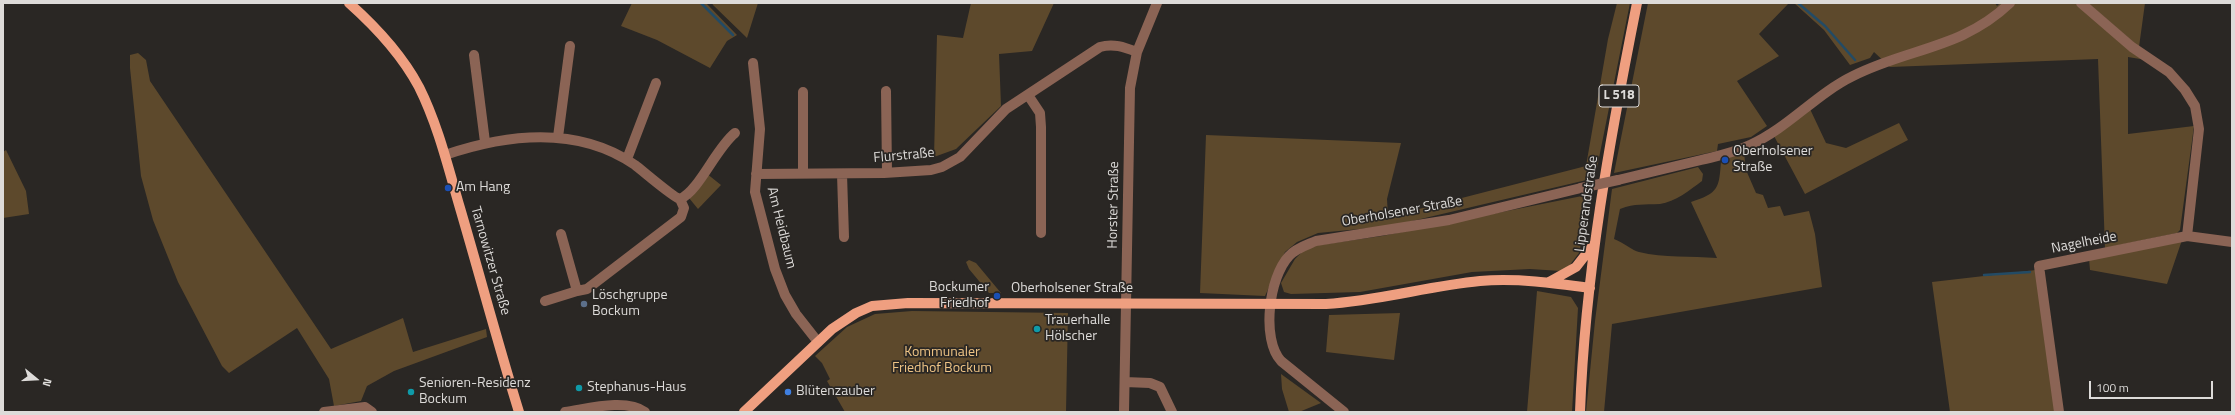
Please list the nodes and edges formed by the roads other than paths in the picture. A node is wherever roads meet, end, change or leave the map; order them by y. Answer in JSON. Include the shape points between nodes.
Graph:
{"nodes":[{"id":1,"x":349,"y":3,"type":"edge"},
{"id":2,"x":1157,"y":3,"type":"edge"},
{"id":3,"x":1638,"y":3,"type":"edge"},
{"id":4,"x":2010,"y":3,"type":"edge"},
{"id":5,"x":2081,"y":3,"type":"edge"},
{"id":6,"x":570,"y":46,"type":"dead end"},
{"id":7,"x":1137,"y":52,"type":"junction"},
{"id":8,"x":474,"y":55,"type":"dead end"},
{"id":9,"x":754,"y":63,"type":"dead end"},
{"id":10,"x":656,"y":83,"type":"dead end"},
{"id":11,"x":886,"y":91,"type":"dead end"},
{"id":12,"x":803,"y":92,"type":"dead end"},
{"id":13,"x":1028,"y":95,"type":"junction"},
{"id":14,"x":735,"y":133,"type":"dead end"},
{"id":15,"x":558,"y":137,"type":"junction"},
{"id":16,"x":485,"y":142,"type":"junction"},
{"id":17,"x":444,"y":155,"type":"junction"},
{"id":18,"x":627,"y":160,"type":"junction"},
{"id":19,"x":803,"y":173,"type":"junction"},
{"id":20,"x":887,"y":173,"type":"junction"},
{"id":21,"x":756,"y":174,"type":"junction"},
{"id":22,"x":842,"y":174,"type":"junction"},
{"id":23,"x":680,"y":199,"type":"junction"},
{"id":24,"x":1041,"y":233,"type":"dead end"},
{"id":25,"x":561,"y":234,"type":"dead end"},
{"id":26,"x":2187,"y":236,"type":"junction"},
{"id":27,"x":844,"y":237,"type":"dead end"},
{"id":28,"x":1595,"y":242,"type":"junction"},
{"id":29,"x":2232,"y":242,"type":"edge"},
{"id":30,"x":1547,"y":282,"type":"junction"},
{"id":31,"x":1590,"y":288,"type":"junction"},
{"id":32,"x":577,"y":291,"type":"junction"},
{"id":33,"x":545,"y":302,"type":"dead end"},
{"id":34,"x":1125,"y":304,"type":"junction"},
{"id":35,"x":1272,"y":305,"type":"junction"},
{"id":36,"x":818,"y":342,"type":"junction"},
{"id":37,"x":1125,"y":382,"type":"junction"},
{"id":38,"x":369,"y":410,"type":"edge"},
{"id":39,"x":324,"y":412,"type":"edge"},
{"id":40,"x":518,"y":412,"type":"edge"},
{"id":41,"x":565,"y":412,"type":"edge"},
{"id":42,"x":645,"y":412,"type":"edge"},
{"id":43,"x":744,"y":412,"type":"edge"},
{"id":44,"x":1124,"y":412,"type":"edge"},
{"id":45,"x":1172,"y":412,"type":"edge"},
{"id":46,"x":1344,"y":412,"type":"edge"},
{"id":47,"x":1580,"y":412,"type":"edge"},
{"id":48,"x":2059,"y":412,"type":"edge"}],
"edges":[{"from":1,"to":17,"type":"main road","name":"Tarnowitzer Straße","via":[[369,20],[408,68],[426,103]]},
{"from":2,"to":7,"type":"street","name":"Horster Straße"},
{"from":3,"to":28,"type":"main road","name":"Lipperandstraße","number":"L 518","via":[[1606,169]]},
{"from":4,"to":35,"type":"street","name":"Oberholsener Straße","bridge":true,"via":[[1985,24],[1969,33],[1852,76],[1750,145],[1724,154],[1449,220],[1316,241],[1300,247],[1289,255],[1275,280]]},
{"from":5,"to":26,"type":"street","via":[[2132,47],[2168,72],[2185,90],[2195,106],[2199,129]]},
{"from":6,"to":15,"type":"street"},
{"from":7,"to":13,"type":"street","name":"Flurstraße","via":[[1108,44],[1100,47]]},
{"from":7,"to":34,"type":"street","name":"Horster Straße","via":[[1130,88]]},
{"from":8,"to":16,"type":"street"},
{"from":9,"to":21,"type":"street","name":"Am Heidbaum","via":[[760,129]]},
{"from":10,"to":18,"type":"street"},
{"from":11,"to":20,"type":"street"},
{"from":12,"to":19,"type":"street"},
{"from":13,"to":20,"type":"street","name":"Flurstraße","via":[[1006,109],[960,157],[942,167]]},
{"from":13,"to":24,"type":"street","via":[[1040,113]]},
{"from":14,"to":23,"type":"street","via":[[727,139],[694,186]]},
{"from":15,"to":16,"type":"street","via":[[523,137]]},
{"from":15,"to":18,"type":"street","via":[[590,144]]},
{"from":16,"to":17,"type":"street"},
{"from":17,"to":40,"type":"main road","name":"Tarnowitzer Straße"},
{"from":18,"to":23,"type":"street","via":[[675,198]]},
{"from":19,"to":21,"type":"street","name":"Flurstraße"},
{"from":19,"to":22,"type":"street","name":"Flurstraße"},
{"from":20,"to":22,"type":"street","name":"Flurstraße"},
{"from":21,"to":36,"type":"street","name":"Am Heidbaum","via":[[755,192],[775,269],[796,314]]},
{"from":22,"to":27,"type":"street"},
{"from":23,"to":32,"type":"street","via":[[684,208],[681,217],[595,283]]},
{"from":25,"to":32,"type":"street"},
{"from":26,"to":29,"type":"street","name":"Nagelheide"},
{"from":26,"to":48,"type":"street","name":"Nagelheide","via":[[2039,266]]},
{"from":28,"to":30,"type":"main road","number":"L 518","via":[[1576,267]]},
{"from":28,"to":31,"type":"main road","name":"Lipperandstraße","number":"L 518"},
{"from":30,"to":31,"type":"main road","name":"Oberholsener Straße"},
{"from":30,"to":35,"type":"main road","name":"Oberholsener Straße","via":[[1482,281],[1359,302]]},
{"from":31,"to":47,"type":"main road","name":"Lipperandstraße","number":"L 518"},
{"from":32,"to":33,"type":"street"},
{"from":34,"to":35,"type":"main road","name":"Oberholsener Straße"},
{"from":34,"to":36,"type":"main road","name":"Oberholsener Straße","via":[[879,305],[866,308],[847,318]]},
{"from":34,"to":37,"type":"street","name":"Horster Straße"},
{"from":35,"to":46,"type":"street","via":[[1272,344],[1278,357]]},
{"from":36,"to":43,"type":"main road","name":"Oberholsener Straße"},
{"from":37,"to":44,"type":"street","name":"Horster Straße"},
{"from":37,"to":45,"type":"street","via":[[1160,386]]},
{"from":38,"to":39,"type":"street"},
{"from":41,"to":42,"type":"street","via":[[623,405]]}]}
